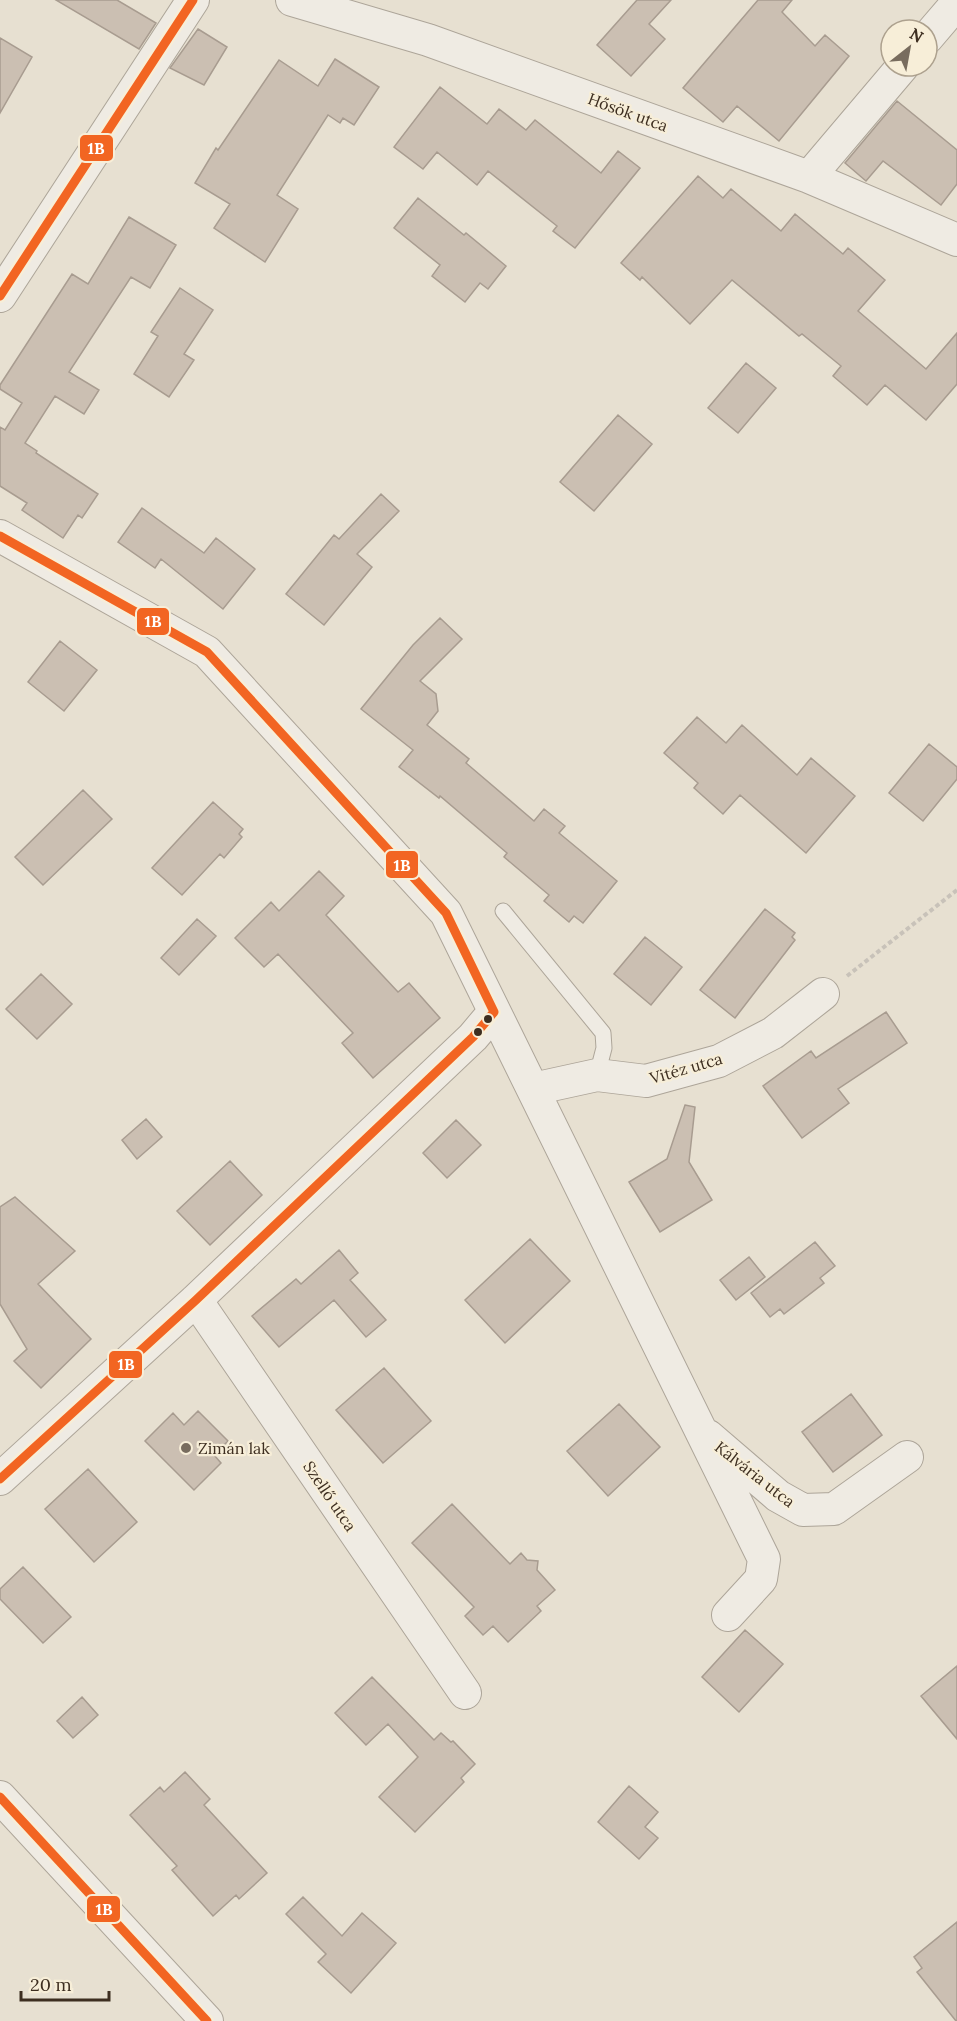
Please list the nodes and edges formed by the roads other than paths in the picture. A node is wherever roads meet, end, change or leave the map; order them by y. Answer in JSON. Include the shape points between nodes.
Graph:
{"nodes":[{"id":1,"x":193,"y":0,"type":"edge"},
{"id":2,"x":292,"y":0,"type":"edge"},
{"id":3,"x":957,"y":3,"type":"edge"},
{"id":4,"x":939,"y":24,"type":"edge"},
{"id":5,"x":893,"y":78,"type":"edge"},
{"id":6,"x":809,"y":177,"type":"junction"},
{"id":7,"x":957,"y":240,"type":"edge"},
{"id":8,"x":0,"y":296,"type":"edge"},
{"id":9,"x":0,"y":536,"type":"edge"},
{"id":10,"x":503,"y":911,"type":"dead end"},
{"id":11,"x":823,"y":994,"type":"road end"},
{"id":12,"x":494,"y":1012,"type":"junction"},
{"id":13,"x":597,"y":1074,"type":"junction"},
{"id":14,"x":533,"y":1089,"type":"junction"},
{"id":15,"x":195,"y":1300,"type":"junction"},
{"id":16,"x":698,"y":1428,"type":"junction"},
{"id":17,"x":907,"y":1457,"type":"dead end"},
{"id":18,"x":0,"y":1479,"type":"edge"},
{"id":19,"x":728,"y":1615,"type":"dead end"},
{"id":20,"x":465,"y":1693,"type":"dead end"},
{"id":21,"x":0,"y":1797,"type":"edge"},
{"id":22,"x":207,"y":2021,"type":"edge"}],
"edges":[{"from":1,"to":8,"type":"street"},
{"from":2,"to":6,"type":"street","name":"Hősök utca","via":[[428,40]]},
{"from":3,"to":4,"type":"street"},
{"from":5,"to":6,"type":"street"},
{"from":6,"to":7,"type":"street","name":"Hősök utca"},
{"from":9,"to":12,"type":"street","name":"Kálvária utca","via":[[207,652],[446,913]]},
{"from":10,"to":13,"type":"lane","via":[[603,1034],[604,1048]]},
{"from":11,"to":13,"type":"street","name":"Vitéz utca","via":[[773,1033],[719,1061],[646,1081]]},
{"from":12,"to":14,"type":"street","name":"Kálvária utca"},
{"from":12,"to":15,"type":"street","via":[[473,1037]]},
{"from":13,"to":14,"type":"street","name":"Vitéz utca"},
{"from":14,"to":16,"type":"street","name":"Kálvária utca"},
{"from":15,"to":18,"type":"street"},
{"from":15,"to":20,"type":"street","name":"Szellő utca"},
{"from":16,"to":17,"type":"street","name":"Kálvária utca","via":[[778,1496],[803,1510],[834,1509]]},
{"from":16,"to":19,"type":"street","name":"Kálvária utca","via":[[764,1559],[761,1579]]},
{"from":21,"to":22,"type":"street"}]}
